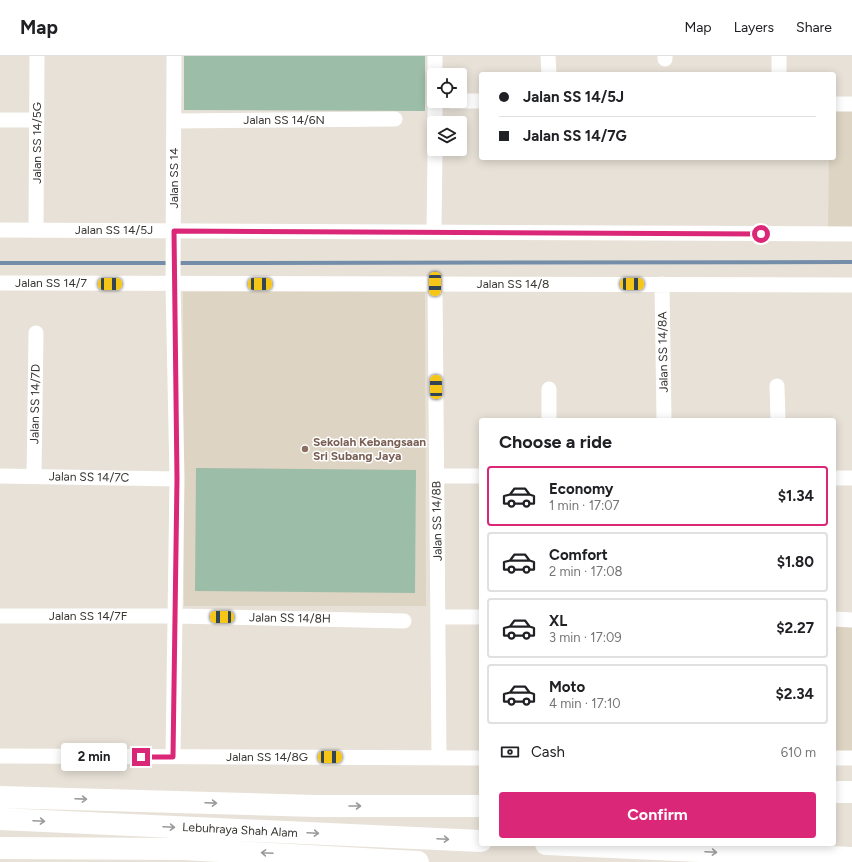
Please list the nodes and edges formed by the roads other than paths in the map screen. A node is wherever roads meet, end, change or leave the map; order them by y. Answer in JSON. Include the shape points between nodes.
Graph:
{"nodes":[{"id":1,"x":37,"y":56,"type":"edge"},
{"id":2,"x":174,"y":56,"type":"edge"},
{"id":3,"x":435,"y":56,"type":"edge"},
{"id":4,"x":548,"y":56,"type":"edge"},
{"id":5,"x":779,"y":56,"type":"edge"},
{"id":6,"x":435,"y":68,"type":"edge"},
{"id":7,"x":549,"y":72,"type":"edge"},
{"id":8,"x":779,"y":72,"type":"edge"},
{"id":9,"x":467,"y":101,"type":"edge"},
{"id":10,"x":479,"y":101,"type":"edge"},
{"id":11,"x":836,"y":104,"type":"edge"},
{"id":12,"x":852,"y":104,"type":"edge"},
{"id":13,"x":395,"y":119,"type":"dead end"},
{"id":14,"x":0,"y":120,"type":"edge"},
{"id":15,"x":37,"y":120,"type":"junction"},
{"id":16,"x":174,"y":121,"type":"junction"},
{"id":17,"x":435,"y":156,"type":"edge"},
{"id":18,"x":0,"y":230,"type":"edge"},
{"id":19,"x":36,"y":230,"type":"junction"},
{"id":20,"x":174,"y":231,"type":"junction"},
{"id":21,"x":434,"y":232,"type":"junction"},
{"id":22,"x":852,"y":234,"type":"edge"},
{"id":23,"x":173,"y":270,"type":"junction"},
{"id":24,"x":0,"y":283,"type":"edge"},
{"id":25,"x":435,"y":284,"type":"junction"},
{"id":26,"x":662,"y":284,"type":"junction"},
{"id":27,"x":852,"y":285,"type":"edge"},
{"id":28,"x":36,"y":333,"type":"dead end"},
{"id":29,"x":777,"y":386,"type":"dead end"},
{"id":30,"x":549,"y":389,"type":"dead end"},
{"id":31,"x":549,"y":418,"type":"edge"},
{"id":32,"x":664,"y":418,"type":"edge"},
{"id":33,"x":778,"y":418,"type":"edge"},
{"id":34,"x":0,"y":476,"type":"edge"},
{"id":35,"x":34,"y":476,"type":"junction"},
{"id":36,"x":437,"y":476,"type":"junction"},
{"id":37,"x":479,"y":476,"type":"edge"},
{"id":38,"x":836,"y":478,"type":"edge"},
{"id":39,"x":852,"y":478,"type":"edge"},
{"id":40,"x":177,"y":479,"type":"junction"},
{"id":41,"x":0,"y":616,"type":"edge"},
{"id":42,"x":176,"y":616,"type":"junction"},
{"id":43,"x":438,"y":617,"type":"junction"},
{"id":44,"x":479,"y":617,"type":"edge"},
{"id":45,"x":836,"y":619,"type":"edge"},
{"id":46,"x":852,"y":620,"type":"edge"},
{"id":47,"x":404,"y":621,"type":"dead end"},
{"id":48,"x":0,"y":756,"type":"edge"},
{"id":49,"x":173,"y":757,"type":"junction"},
{"id":50,"x":439,"y":758,"type":"junction"},
{"id":51,"x":479,"y":758,"type":"edge"},
{"id":52,"x":836,"y":758,"type":"edge"},
{"id":53,"x":852,"y":758,"type":"edge"},
{"id":54,"x":836,"y":792,"type":"edge"},
{"id":55,"x":852,"y":792,"type":"edge"},
{"id":56,"x":0,"y":797,"type":"edge"},
{"id":57,"x":479,"y":806,"type":"edge"},
{"id":58,"x":0,"y":819,"type":"edge"},
{"id":59,"x":479,"y":841,"type":"edge"},
{"id":60,"x":590,"y":846,"type":"edge"},
{"id":61,"x":0,"y":848,"type":"edge"},
{"id":62,"x":183,"y":849,"type":"junction"},
{"id":63,"x":852,"y":858,"type":"edge"},
{"id":64,"x":247,"y":862,"type":"edge"},
{"id":65,"x":418,"y":862,"type":"edge"}],
"edges":[{"from":1,"to":15,"type":"street","name":"Jalan SS 14/5G"},
{"from":2,"to":16,"type":"street","name":"Jalan SS 14"},
{"from":3,"to":6,"type":"street"},
{"from":4,"to":7,"type":"street"},
{"from":5,"to":8,"type":"street"},
{"from":9,"to":10,"type":"street"},
{"from":11,"to":12,"type":"street"},
{"from":13,"to":16,"type":"street","name":"Jalan SS 14/6N"},
{"from":14,"to":15,"type":"street"},
{"from":15,"to":19,"type":"street","name":"Jalan SS 14/5G"},
{"from":16,"to":20,"type":"street","name":"Jalan SS 14"},
{"from":17,"to":21,"type":"street"},
{"from":18,"to":19,"type":"street","name":"Jalan SS 14/5J"},
{"from":19,"to":20,"type":"street","name":"Jalan SS 14/5J"},
{"from":20,"to":21,"type":"street","name":"Jalan SS 14/5J"},
{"from":20,"to":23,"type":"street","name":"Jalan SS 14"},
{"from":21,"to":22,"type":"street","name":"Jalan SS 14/5J"},
{"from":23,"to":24,"type":"street","name":"Jalan SS 14/7"},
{"from":23,"to":25,"type":"street","name":"Jalan SS 14/8"},
{"from":23,"to":40,"type":"street","name":"Jalan SS 14"},
{"from":25,"to":26,"type":"street","name":"Jalan SS 14/8"},
{"from":25,"to":36,"type":"street","name":"Jalan SS 14/8B"},
{"from":26,"to":27,"type":"street","name":"Jalan SS 14/8"},
{"from":26,"to":32,"type":"street","name":"Jalan SS 14/8A"},
{"from":28,"to":35,"type":"street","name":"Jalan SS 14/7D"},
{"from":29,"to":33,"type":"street"},
{"from":30,"to":31,"type":"street"},
{"from":34,"to":35,"type":"street","name":"Jalan SS 14/7C"},
{"from":35,"to":40,"type":"street","name":"Jalan SS 14/7C"},
{"from":36,"to":37,"type":"street"},
{"from":36,"to":43,"type":"street","name":"Jalan SS 14/8B"},
{"from":38,"to":39,"type":"street"},
{"from":40,"to":42,"type":"street","name":"Jalan SS 14"},
{"from":41,"to":42,"type":"street","name":"Jalan SS 14/7F"},
{"from":42,"to":47,"type":"street","name":"Jalan SS 14/8H"},
{"from":42,"to":49,"type":"street","name":"Jalan SS 14"},
{"from":43,"to":44,"type":"street"},
{"from":43,"to":50,"type":"street","name":"Jalan SS 14/8B"},
{"from":45,"to":46,"type":"street"},
{"from":48,"to":49,"type":"street","name":"Jalan SS 14/8G"},
{"from":49,"to":50,"type":"street","name":"Jalan SS 14/8G"},
{"from":50,"to":51,"type":"street","name":"Jalan SS 14/8G"},
{"from":52,"to":53,"type":"street"},
{"from":54,"to":55,"type":"highway"},
{"from":56,"to":57,"type":"highway","one_way":true,"via":[[316,806]]},
{"from":58,"to":59,"type":"highway","name":"Lebuhraya Shah Alam","one_way":true},
{"from":60,"to":63,"type":"highway","one_way":true},
{"from":61,"to":62,"type":"highway","name":"Lebuhraya Shah Alam"},
{"from":62,"to":64,"type":"highway"},
{"from":65,"to":62,"type":"highway","name":"Lebuhraya Shah Alam","one_way":true}]}
